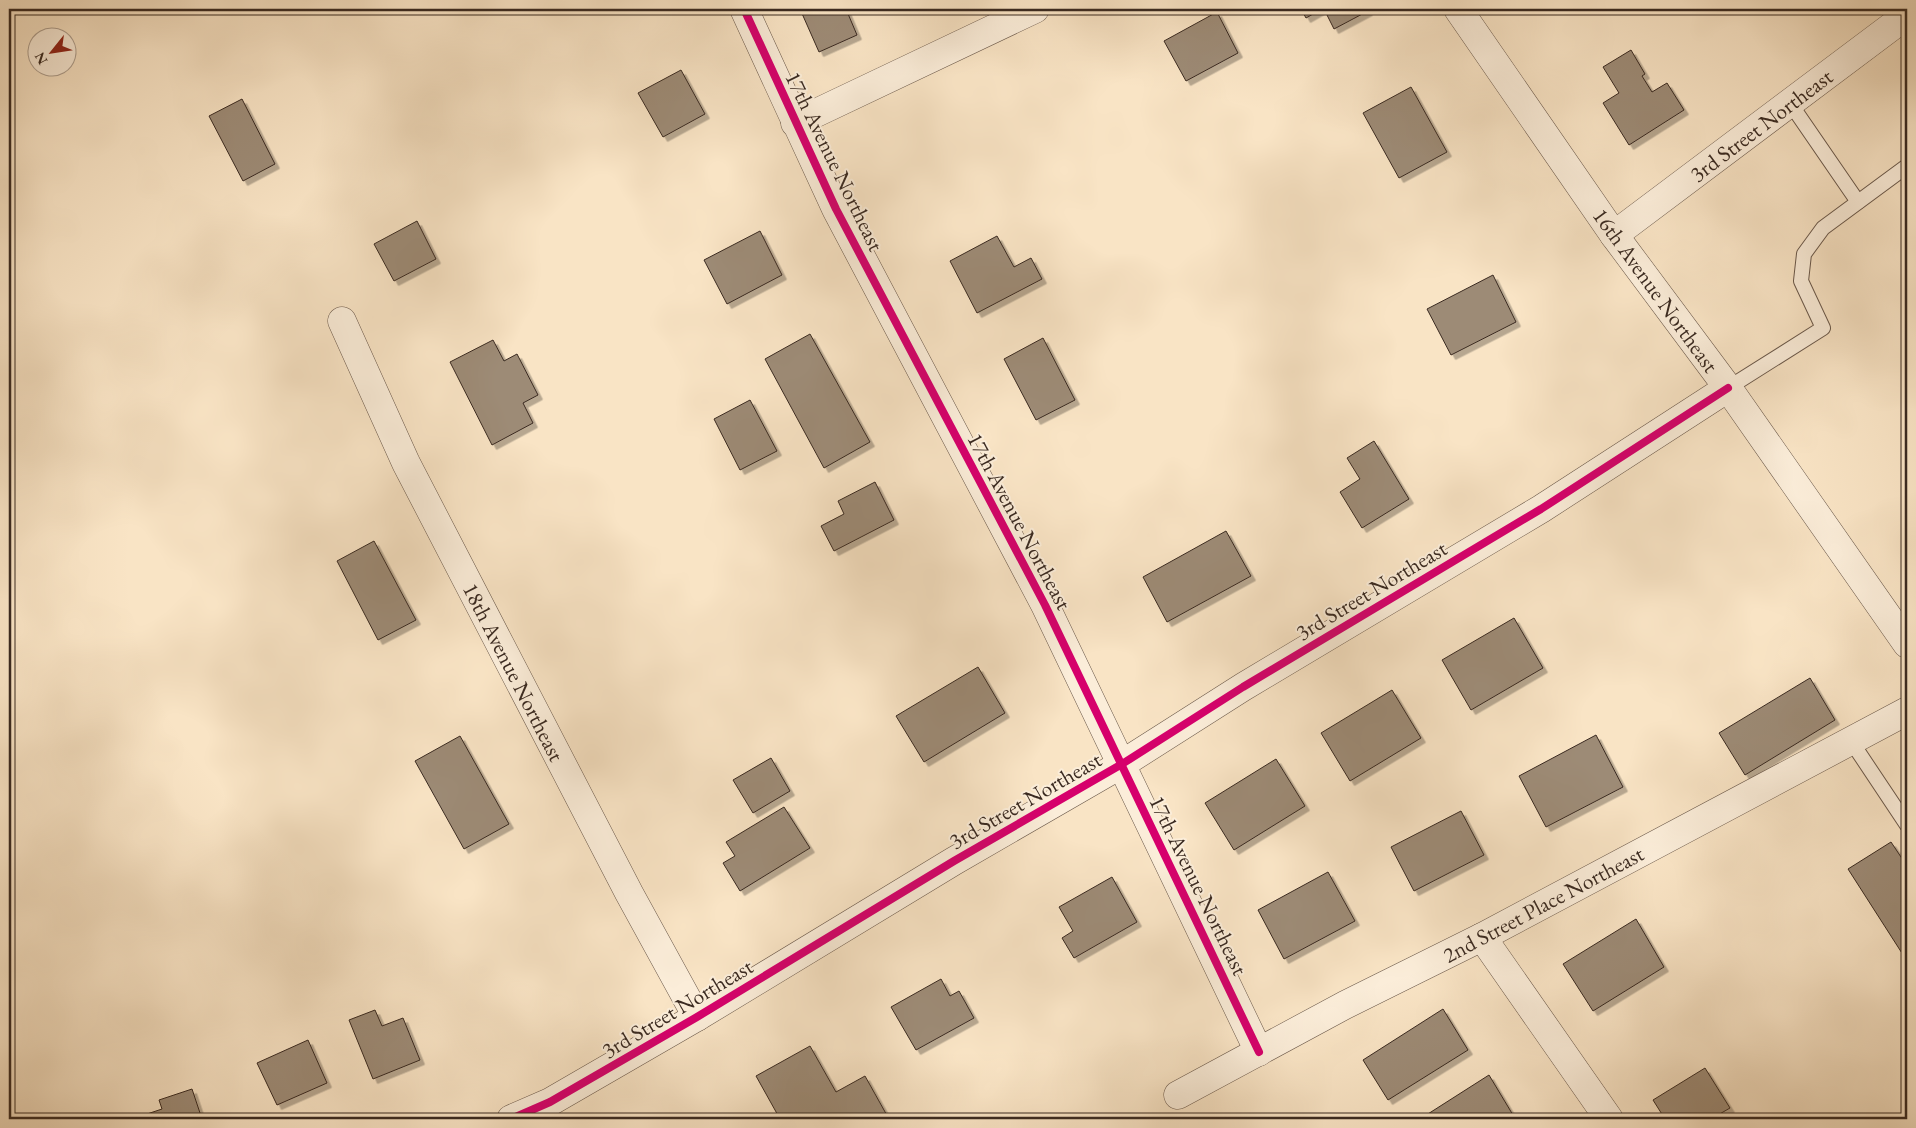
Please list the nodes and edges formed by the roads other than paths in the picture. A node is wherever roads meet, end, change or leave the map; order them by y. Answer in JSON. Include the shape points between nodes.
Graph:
{"nodes":[{"id":1,"x":744,"y":9,"type":"edge"},
{"id":2,"x":1035,"y":9,"type":"edge"},
{"id":3,"x":1458,"y":9,"type":"edge"},
{"id":4,"x":1907,"y":15,"type":"edge"},
{"id":5,"x":1790,"y":103,"type":"junction"},
{"id":6,"x":795,"y":123,"type":"junction"},
{"id":7,"x":1907,"y":166,"type":"edge"},
{"id":8,"x":1858,"y":202,"type":"junction"},
{"id":9,"x":1614,"y":235,"type":"junction"},
{"id":10,"x":342,"y":321,"type":"dead end"},
{"id":11,"x":1728,"y":388,"type":"junction"},
{"id":12,"x":1907,"y":644,"type":"edge"},
{"id":13,"x":1907,"y":711,"type":"edge"},
{"id":14,"x":1851,"y":741,"type":"junction"},
{"id":15,"x":1122,"y":764,"type":"junction"},
{"id":16,"x":1907,"y":825,"type":"edge"},
{"id":17,"x":1482,"y":937,"type":"junction"},
{"id":18,"x":697,"y":1017,"type":"junction"},
{"id":19,"x":1259,"y":1052,"type":"junction"},
{"id":20,"x":1178,"y":1095,"type":"dead end"},
{"id":21,"x":511,"y":1119,"type":"edge"},
{"id":22,"x":1609,"y":1119,"type":"edge"}],
"edges":[{"from":1,"to":6,"type":"street","name":"17th Avenue Northeast"},
{"from":2,"to":6,"type":"street"},
{"from":3,"to":9,"type":"street","name":"16th Avenue Northeast"},
{"from":4,"to":5,"type":"street","name":"3rd Street Northeast"},
{"from":5,"to":8,"type":"lane"},
{"from":5,"to":9,"type":"street","name":"3rd Street Northeast"},
{"from":6,"to":15,"type":"street","name":"17th Avenue Northeast","via":[[836,209],[1045,605]]},
{"from":7,"to":8,"type":"lane"},
{"from":8,"to":11,"type":"lane","name":"3rd Street Northeast","via":[[1822,228],[1804,254],[1801,281],[1823,328]]},
{"from":9,"to":11,"type":"street","name":"16th Avenue Northeast"},
{"from":10,"to":18,"type":"street","name":"18th Avenue Northeast","via":[[406,463],[624,884]]},
{"from":11,"to":12,"type":"street","name":"16th Avenue Northeast"},
{"from":11,"to":15,"type":"street","name":"3rd Street Northeast","via":[[1541,510],[1243,687]]},
{"from":13,"to":14,"type":"street","name":"2nd Street Place Northeast"},
{"from":14,"to":16,"type":"lane"},
{"from":14,"to":17,"type":"street","name":"2nd Street Place Northeast"},
{"from":15,"to":18,"type":"street","name":"3rd Street Northeast","via":[[954,861]]},
{"from":15,"to":19,"type":"street","name":"17th Avenue Northeast"},
{"from":17,"to":19,"type":"street","name":"2nd Street Place Northeast"},
{"from":17,"to":22,"type":"street"},
{"from":18,"to":21,"type":"street","name":"3rd Street Northeast","via":[[550,1102]]},
{"from":19,"to":20,"type":"street","name":"2nd Street Place Northeast"}]}
